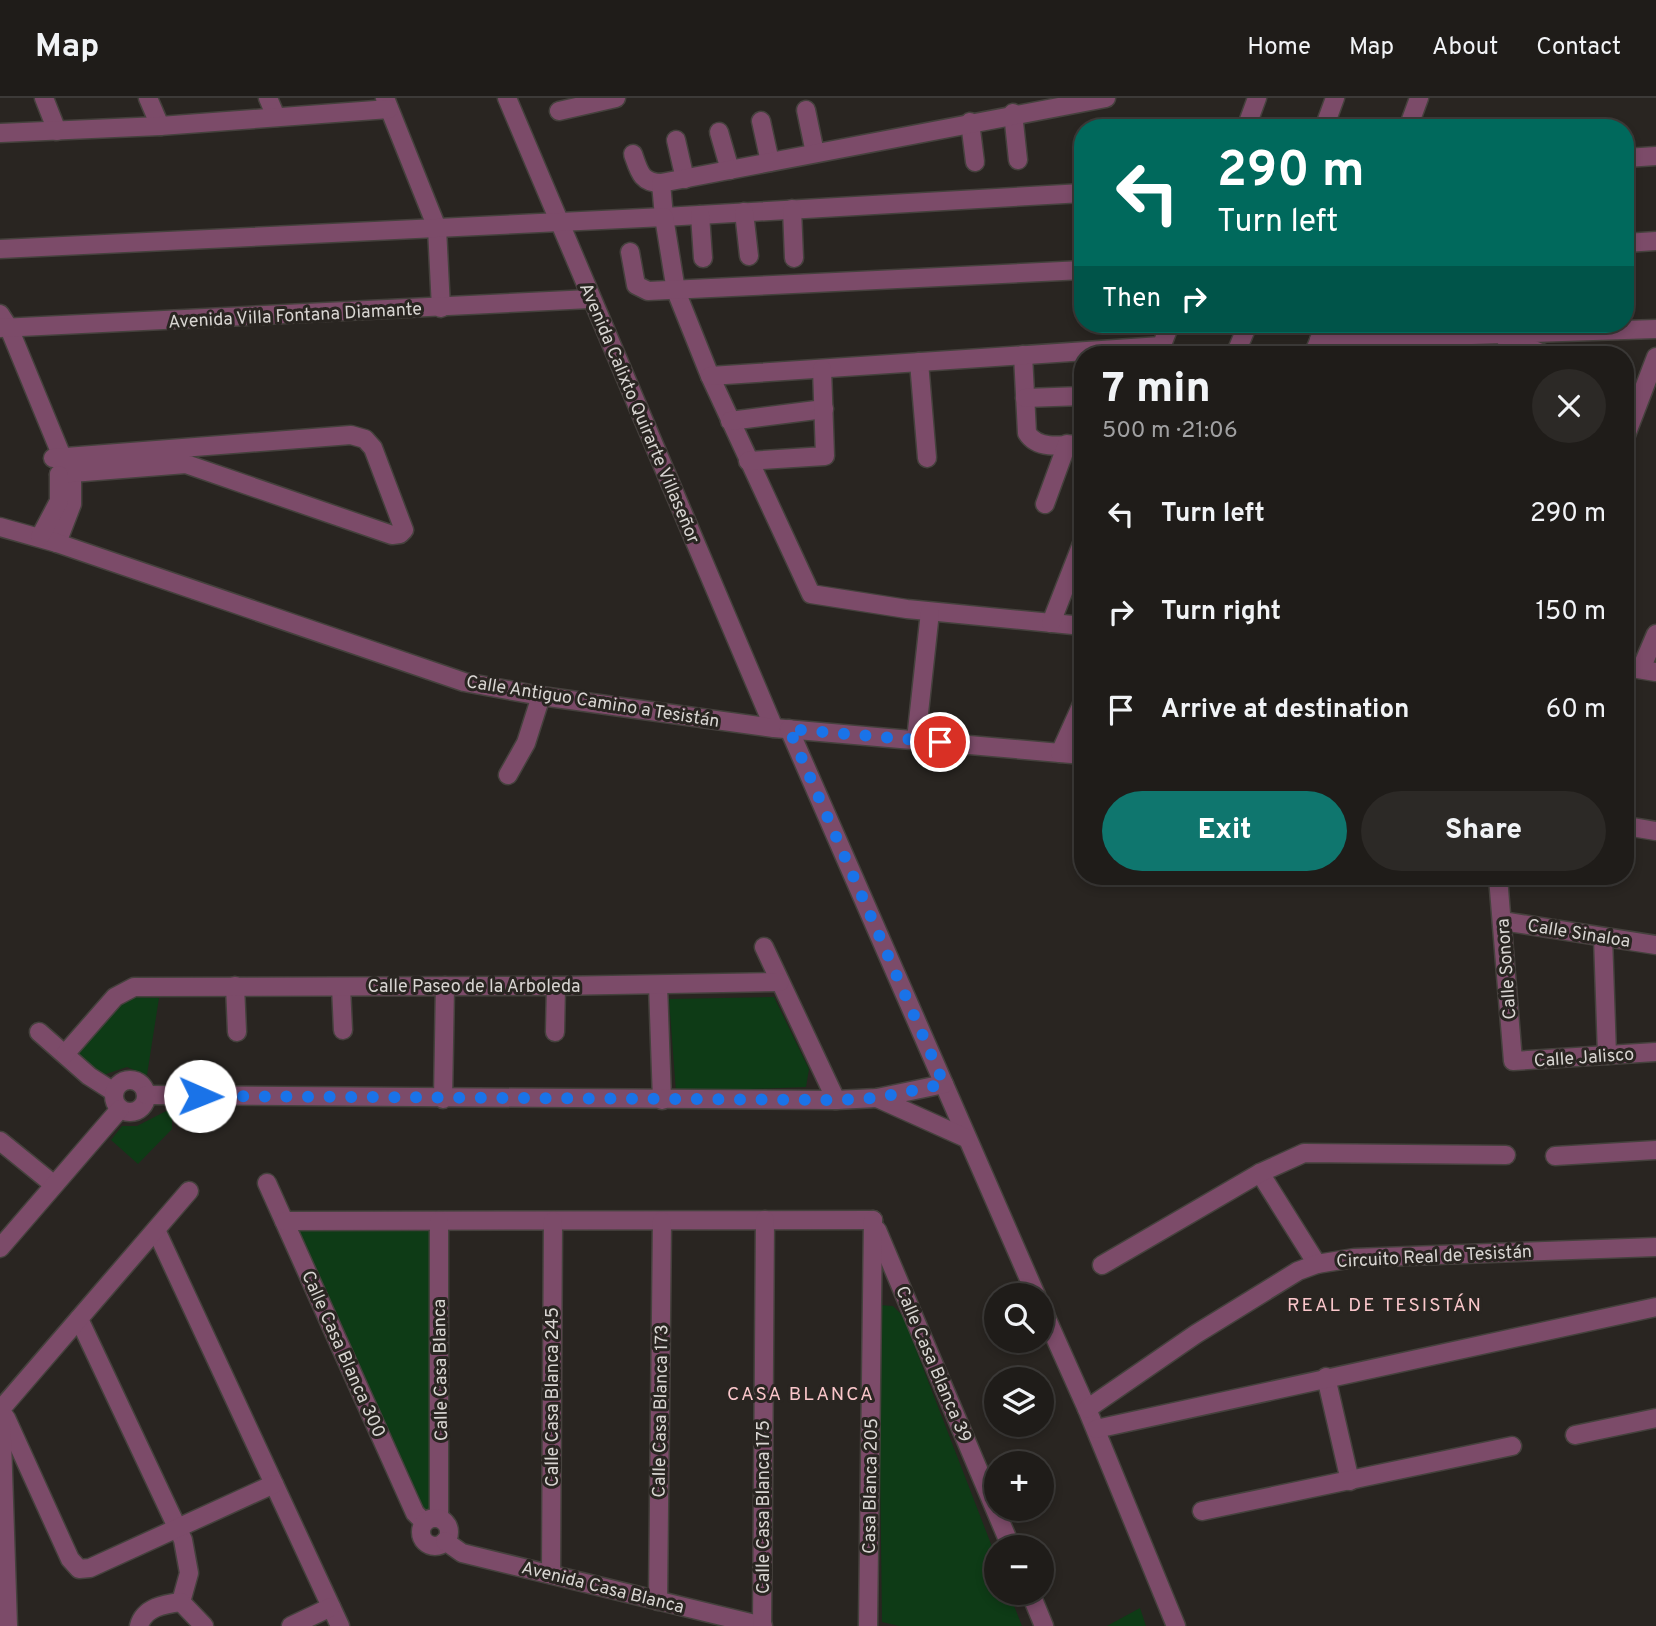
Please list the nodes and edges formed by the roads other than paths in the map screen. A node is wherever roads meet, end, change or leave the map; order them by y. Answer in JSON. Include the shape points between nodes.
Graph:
{"nodes":[{"id":1,"x":44,"y":98,"type":"edge"},
{"id":2,"x":148,"y":98,"type":"edge"},
{"id":3,"x":268,"y":98,"type":"edge"},
{"id":4,"x":507,"y":98,"type":"edge"},
{"id":5,"x":1106,"y":98,"type":"edge"},
{"id":6,"x":1256,"y":98,"type":"edge"},
{"id":7,"x":1335,"y":98,"type":"edge"},
{"id":8,"x":1419,"y":98,"type":"edge"},
{"id":9,"x":605,"y":99,"type":"edge"},
{"id":10,"x":387,"y":103,"type":"edge"},
{"id":11,"x":806,"y":110,"type":"dead end"},
{"id":12,"x":559,"y":111,"type":"dead end"},
{"id":13,"x":1013,"y":113,"type":"junction"},
{"id":14,"x":276,"y":117,"type":"junction"},
{"id":15,"x":1249,"y":119,"type":"edge"},
{"id":16,"x":1327,"y":119,"type":"edge"},
{"id":17,"x":1411,"y":119,"type":"edge"},
{"id":18,"x":761,"y":121,"type":"dead end"},
{"id":19,"x":970,"y":122,"type":"junction"},
{"id":20,"x":160,"y":126,"type":"junction"},
{"id":21,"x":57,"y":131,"type":"junction"},
{"id":22,"x":719,"y":132,"type":"dead end"},
{"id":23,"x":0,"y":133,"type":"edge"},
{"id":24,"x":676,"y":140,"type":"dead end"},
{"id":25,"x":815,"y":153,"type":"junction"},
{"id":26,"x":633,"y":154,"type":"dead end"},
{"id":27,"x":1656,"y":156,"type":"edge"},
{"id":28,"x":1634,"y":157,"type":"edge"},
{"id":29,"x":1018,"y":160,"type":"dead end"},
{"id":30,"x":770,"y":162,"type":"junction"},
{"id":31,"x":975,"y":162,"type":"dead end"},
{"id":32,"x":730,"y":170,"type":"junction"},
{"id":33,"x":685,"y":178,"type":"junction"},
{"id":34,"x":661,"y":183,"type":"junction"},
{"id":35,"x":1074,"y":193,"type":"edge"},
{"id":36,"x":792,"y":209,"type":"junction"},
{"id":37,"x":744,"y":212,"type":"junction"},
{"id":38,"x":700,"y":215,"type":"junction"},
{"id":39,"x":664,"y":217,"type":"junction"},
{"id":40,"x":558,"y":220,"type":"junction"},
{"id":41,"x":437,"y":228,"type":"junction"},
{"id":42,"x":1656,"y":241,"type":"edge"},
{"id":43,"x":1634,"y":242,"type":"edge"},
{"id":44,"x":0,"y":248,"type":"edge"},
{"id":45,"x":630,"y":252,"type":"dead end"},
{"id":46,"x":749,"y":256,"type":"dead end"},
{"id":47,"x":703,"y":258,"type":"dead end"},
{"id":48,"x":794,"y":258,"type":"dead end"},
{"id":49,"x":1074,"y":270,"type":"edge"},
{"id":50,"x":676,"y":291,"type":"junction"},
{"id":51,"x":590,"y":299,"type":"junction"},
{"id":52,"x":441,"y":308,"type":"junction"},
{"id":53,"x":2,"y":327,"type":"edge"},
{"id":54,"x":1656,"y":328,"type":"edge"},
{"id":55,"x":1634,"y":329,"type":"edge"},
{"id":56,"x":1557,"y":333,"type":"edge"},
{"id":57,"x":1498,"y":336,"type":"junction"},
{"id":58,"x":1320,"y":340,"type":"edge"},
{"id":59,"x":1523,"y":346,"type":"edge"},
{"id":60,"x":1074,"y":354,"type":"edge"},
{"id":61,"x":1023,"y":355,"type":"junction"},
{"id":62,"x":1656,"y":357,"type":"edge"},
{"id":63,"x":919,"y":362,"type":"junction"},
{"id":64,"x":822,"y":369,"type":"junction"},
{"id":65,"x":710,"y":376,"type":"junction"},
{"id":66,"x":1634,"y":392,"type":"edge"},
{"id":67,"x":1074,"y":396,"type":"edge"},
{"id":68,"x":1025,"y":398,"type":"junction"},
{"id":69,"x":824,"y":409,"type":"junction"},
{"id":70,"x":730,"y":421,"type":"junction"},
{"id":71,"x":1074,"y":444,"type":"edge"},
{"id":72,"x":1074,"y":446,"type":"edge"},
{"id":73,"x":185,"y":456,"type":"junction"},
{"id":74,"x":927,"y":458,"type":"dead end"},
{"id":75,"x":748,"y":461,"type":"junction"},
{"id":76,"x":62,"y":465,"type":"junction"},
{"id":77,"x":1045,"y":504,"type":"dead end"},
{"id":78,"x":0,"y":527,"type":"edge"},
{"id":79,"x":49,"y":540,"type":"junction"},
{"id":80,"x":1074,"y":564,"type":"edge"},
{"id":81,"x":930,"y":612,"type":"junction"},
{"id":82,"x":1051,"y":623,"type":"junction"},
{"id":83,"x":1074,"y":625,"type":"edge"},
{"id":84,"x":1656,"y":634,"type":"edge"},
{"id":85,"x":1641,"y":669,"type":"edge"},
{"id":86,"x":541,"y":696,"type":"junction"},
{"id":87,"x":1074,"y":722,"type":"edge"},
{"id":88,"x":782,"y":728,"type":"junction"},
{"id":89,"x":916,"y":740,"type":"junction"},
{"id":90,"x":1060,"y":753,"type":"junction"},
{"id":91,"x":1074,"y":754,"type":"edge"},
{"id":92,"x":508,"y":775,"type":"dead end"},
{"id":93,"x":1634,"y":828,"type":"edge"},
{"id":94,"x":1656,"y":831,"type":"edge"},
{"id":95,"x":1499,"y":885,"type":"edge"},
{"id":96,"x":1502,"y":921,"type":"junction"},
{"id":97,"x":1602,"y":937,"type":"junction"},
{"id":98,"x":1656,"y":945,"type":"edge"},
{"id":99,"x":764,"y":947,"type":"dead end"},
{"id":100,"x":780,"y":982,"type":"junction"},
{"id":101,"x":658,"y":985,"type":"junction"},
{"id":102,"x":236,"y":986,"type":"junction"},
{"id":103,"x":445,"y":986,"type":"junction"},
{"id":104,"x":556,"y":986,"type":"junction"},
{"id":105,"x":341,"y":987,"type":"junction"},
{"id":106,"x":343,"y":1030,"type":"dead end"},
{"id":107,"x":39,"y":1032,"type":"dead end"},
{"id":108,"x":237,"y":1032,"type":"dead end"},
{"id":109,"x":555,"y":1032,"type":"dead end"},
{"id":110,"x":1656,"y":1052,"type":"edge"},
{"id":111,"x":65,"y":1054,"type":"junction"},
{"id":112,"x":1607,"y":1055,"type":"junction"},
{"id":113,"x":1513,"y":1062,"type":"joint"},
{"id":114,"x":944,"y":1084,"type":"junction"},
{"id":115,"x":146,"y":1095,"type":"junction"},
{"id":116,"x":443,"y":1098,"type":"junction"},
{"id":117,"x":877,"y":1098,"type":"junction"},
{"id":118,"x":117,"y":1100,"type":"junction"},
{"id":119,"x":662,"y":1100,"type":"junction"},
{"id":120,"x":836,"y":1100,"type":"junction"},
{"id":121,"x":966,"y":1138,"type":"junction"},
{"id":122,"x":0,"y":1141,"type":"edge"},
{"id":123,"x":1656,"y":1150,"type":"edge"},
{"id":124,"x":1506,"y":1154,"type":"dead end"},
{"id":125,"x":1555,"y":1156,"type":"dead end"},
{"id":126,"x":1260,"y":1173,"type":"junction"},
{"id":127,"x":267,"y":1183,"type":"dead end"},
{"id":128,"x":53,"y":1185,"type":"junction"},
{"id":129,"x":190,"y":1192,"type":"dead end"},
{"id":130,"x":553,"y":1220,"type":"junction"},
{"id":131,"x":765,"y":1220,"type":"junction"},
{"id":132,"x":873,"y":1220,"type":"junction"},
{"id":133,"x":284,"y":1221,"type":"junction"},
{"id":134,"x":439,"y":1221,"type":"junction"},
{"id":135,"x":662,"y":1221,"type":"junction"},
{"id":136,"x":156,"y":1230,"type":"junction"},
{"id":137,"x":1656,"y":1247,"type":"edge"},
{"id":138,"x":0,"y":1248,"type":"edge"},
{"id":139,"x":1317,"y":1264,"type":"junction"},
{"id":140,"x":1102,"y":1265,"type":"dead end"},
{"id":141,"x":1031,"y":1283,"type":"edge"},
{"id":142,"x":1655,"y":1310,"type":"edge"},
{"id":143,"x":79,"y":1319,"type":"junction"},
{"id":144,"x":1054,"y":1335,"type":"edge"},
{"id":145,"x":1326,"y":1377,"type":"junction"},
{"id":146,"x":1,"y":1409,"type":"edge"},
{"id":147,"x":1087,"y":1409,"type":"junction"},
{"id":148,"x":1656,"y":1418,"type":"edge"},
{"id":149,"x":1096,"y":1429,"type":"junction"},
{"id":150,"x":1575,"y":1435,"type":"dead end"},
{"id":151,"x":1512,"y":1446,"type":"dead end"},
{"id":152,"x":1350,"y":1481,"type":"junction"},
{"id":153,"x":274,"y":1484,"type":"junction"},
{"id":154,"x":1202,"y":1511,"type":"dead end"},
{"id":155,"x":432,"y":1520,"type":"junction"},
{"id":156,"x":178,"y":1529,"type":"junction"},
{"id":157,"x":1006,"y":1535,"type":"edge"},
{"id":158,"x":446,"y":1541,"type":"joint"},
{"id":159,"x":551,"y":1574,"type":"junction"},
{"id":160,"x":658,"y":1601,"type":"junction"},
{"id":161,"x":181,"y":1602,"type":"junction"},
{"id":162,"x":1035,"y":1605,"type":"edge"},
{"id":163,"x":331,"y":1607,"type":"junction"},
{"id":164,"x":8,"y":1626,"type":"edge"},
{"id":165,"x":139,"y":1626,"type":"edge"},
{"id":166,"x":204,"y":1626,"type":"edge"},
{"id":167,"x":291,"y":1626,"type":"edge"},
{"id":168,"x":340,"y":1626,"type":"edge"},
{"id":169,"x":762,"y":1626,"type":"edge"},
{"id":170,"x":868,"y":1626,"type":"edge"},
{"id":171,"x":1044,"y":1626,"type":"edge"},
{"id":172,"x":1176,"y":1626,"type":"edge"}],
"edges":[{"from":1,"to":21,"type":"street"},
{"from":2,"to":20,"type":"street"},
{"from":3,"to":14,"type":"street"},
{"from":4,"to":40,"type":"street","name":"Avenida Calixto Quirarte Villaseñor"},
{"from":5,"to":13,"type":"street"},
{"from":6,"to":15,"type":"street"},
{"from":7,"to":16,"type":"street"},
{"from":8,"to":17,"type":"street"},
{"from":9,"to":12,"type":"street"},
{"from":10,"to":14,"type":"street"},
{"from":10,"to":41,"type":"street"},
{"from":11,"to":25,"type":"street"},
{"from":13,"to":19,"type":"street"},
{"from":13,"to":29,"type":"street"},
{"from":14,"to":20,"type":"street"},
{"from":18,"to":30,"type":"street"},
{"from":19,"to":25,"type":"street"},
{"from":19,"to":31,"type":"street"},
{"from":20,"to":21,"type":"street"},
{"from":21,"to":23,"type":"street"},
{"from":22,"to":32,"type":"street"},
{"from":24,"to":33,"type":"street"},
{"from":25,"to":30,"type":"street"},
{"from":26,"to":34,"type":"street","via":[[642,178]]},
{"from":27,"to":28,"type":"street"},
{"from":30,"to":32,"type":"street"},
{"from":32,"to":33,"type":"street"},
{"from":33,"to":34,"type":"street"},
{"from":34,"to":39,"type":"street"},
{"from":35,"to":36,"type":"street"},
{"from":36,"to":37,"type":"street"},
{"from":36,"to":48,"type":"street"},
{"from":37,"to":38,"type":"street"},
{"from":37,"to":46,"type":"street"},
{"from":38,"to":39,"type":"street"},
{"from":38,"to":47,"type":"street"},
{"from":39,"to":40,"type":"street"},
{"from":39,"to":50,"type":"street"},
{"from":40,"to":41,"type":"street"},
{"from":40,"to":51,"type":"street","name":"Avenida Calixto Quirarte Villaseñor"},
{"from":41,"to":44,"type":"street"},
{"from":41,"to":52,"type":"street"},
{"from":42,"to":43,"type":"street"},
{"from":45,"to":50,"type":"street","via":[[636,285],[648,291]]},
{"from":49,"to":50,"type":"street"},
{"from":50,"to":65,"type":"street"},
{"from":51,"to":52,"type":"street","name":"Avenida Villa Fontana Diamante"},
{"from":51,"to":88,"type":"street","name":"Avenida Calixto Quirarte Villaseñor"},
{"from":52,"to":53,"type":"street","name":"Avenida Villa Fontana Diamante"},
{"from":53,"to":76,"type":"street"},
{"from":54,"to":55,"type":"street"},
{"from":56,"to":57,"type":"street"},
{"from":57,"to":58,"type":"street"},
{"from":57,"to":59,"type":"street"},
{"from":60,"to":61,"type":"street"},
{"from":61,"to":63,"type":"street"},
{"from":61,"to":68,"type":"street"},
{"from":62,"to":66,"type":"street"},
{"from":63,"to":64,"type":"street"},
{"from":63,"to":74,"type":"street"},
{"from":64,"to":65,"type":"street"},
{"from":64,"to":69,"type":"street"},
{"from":65,"to":70,"type":"street"},
{"from":67,"to":68,"type":"street"},
{"from":68,"to":71,"type":"street","via":[[1031,439],[1038,444]]},
{"from":69,"to":70,"type":"street"},
{"from":69,"to":75,"type":"street","via":[[825,456]]},
{"from":70,"to":75,"type":"street"},
{"from":72,"to":77,"type":"street"},
{"from":73,"to":73,"type":"street","via":[[351,435],[365,439],[373,448],[404,530],[391,535]]},
{"from":73,"to":76,"type":"street"},
{"from":75,"to":81,"type":"street","via":[[811,594]]},
{"from":76,"to":79,"type":"street","via":[[72,504]]},
{"from":78,"to":79,"type":"street","name":"Calle Antiguo Camino a Tesistán"},
{"from":79,"to":86,"type":"street","name":"Calle Antiguo Camino a Tesistán","via":[[464,682]]},
{"from":80,"to":82,"type":"street"},
{"from":81,"to":82,"type":"street"},
{"from":81,"to":89,"type":"street"},
{"from":82,"to":83,"type":"street"},
{"from":84,"to":85,"type":"street"},
{"from":86,"to":88,"type":"street","name":"Calle Antiguo Camino a Tesistán"},
{"from":86,"to":92,"type":"street","via":[[526,743]]},
{"from":87,"to":90,"type":"street"},
{"from":88,"to":89,"type":"street","name":"Calle Antiguo Camino a Tesistán"},
{"from":88,"to":114,"type":"street","name":"Avenida Calixto Quirarte Villaseñor"},
{"from":89,"to":90,"type":"street","name":"Calle Antiguo Camino a Tesistán"},
{"from":90,"to":91,"type":"street","name":"Calle Antiguo Camino a Tesistán"},
{"from":93,"to":94,"type":"street"},
{"from":95,"to":96,"type":"street","name":"Calle Sonora"},
{"from":96,"to":97,"type":"street","name":"Calle Sinaloa"},
{"from":96,"to":113,"type":"street","name":"Calle Sonora"},
{"from":97,"to":98,"type":"street","name":"Calle Sinaloa"},
{"from":97,"to":112,"type":"street"},
{"from":99,"to":100,"type":"street"},
{"from":100,"to":101,"type":"street","name":"Calle Paseo de la Arboleda"},
{"from":100,"to":120,"type":"street"},
{"from":101,"to":104,"type":"street","name":"Calle Paseo de la Arboleda"},
{"from":101,"to":119,"type":"street"},
{"from":102,"to":105,"type":"street","name":"Calle Paseo de la Arboleda"},
{"from":102,"to":108,"type":"street"},
{"from":102,"to":111,"type":"street","name":"Calle Paseo de la Arboleda","via":[[134,987],[115,997]]},
{"from":103,"to":104,"type":"street","name":"Calle Paseo de la Arboleda"},
{"from":103,"to":105,"type":"street","name":"Calle Paseo de la Arboleda"},
{"from":103,"to":116,"type":"street"},
{"from":104,"to":109,"type":"street"},
{"from":105,"to":106,"type":"street"},
{"from":107,"to":111,"type":"street"},
{"from":110,"to":112,"type":"street","name":"Calle Jalisco"},
{"from":111,"to":118,"type":"street"},
{"from":112,"to":113,"type":"street","name":"Calle Jalisco"},
{"from":114,"to":117,"type":"street"},
{"from":114,"to":121,"type":"street","name":"Avenida Calixto Quirarte Villaseñor"},
{"from":115,"to":116,"type":"street"},
{"from":115,"to":118,"type":"street","via":[[138,1111]]},
{"from":115,"to":118,"type":"street","via":[[140,1084],[128,1080],[122,1082]]},
{"from":116,"to":119,"type":"street"},
{"from":117,"to":120,"type":"street"},
{"from":117,"to":121,"type":"street"},
{"from":118,"to":128,"type":"street"},
{"from":119,"to":120,"type":"street"},
{"from":121,"to":141,"type":"street","name":"Avenida Calixto Quirarte Villaseñor"},
{"from":122,"to":128,"type":"street"},
{"from":123,"to":125,"type":"street"},
{"from":124,"to":126,"type":"street","via":[[1304,1153]]},
{"from":126,"to":139,"type":"street"},
{"from":126,"to":140,"type":"street"},
{"from":127,"to":133,"type":"street","name":"Calle Casa Blanca 300"},
{"from":128,"to":138,"type":"street"},
{"from":129,"to":136,"type":"street"},
{"from":130,"to":134,"type":"street"},
{"from":130,"to":135,"type":"street"},
{"from":130,"to":159,"type":"street","name":"Calle Casa Blanca 245"},
{"from":131,"to":132,"type":"street"},
{"from":131,"to":135,"type":"street"},
{"from":131,"to":169,"type":"street","name":"Calle Casa Blanca 175"},
{"from":132,"to":157,"type":"street","name":"Calle Casa Blanca 39"},
{"from":132,"to":170,"type":"street","name":"Casa Blanca 205"},
{"from":133,"to":134,"type":"street"},
{"from":133,"to":155,"type":"street","name":"Calle Casa Blanca 300","via":[[415,1513]]},
{"from":134,"to":155,"type":"street","name":"Calle Casa Blanca"},
{"from":135,"to":160,"type":"street","name":"Calle Casa Blanca 173"},
{"from":136,"to":143,"type":"street"},
{"from":136,"to":153,"type":"street"},
{"from":137,"to":139,"type":"street","name":"Circuito Real de Tesistán","via":[[1354,1258]]},
{"from":139,"to":147,"type":"street","name":"Circuito Real de Tesistán","via":[[1207,1327]]},
{"from":142,"to":145,"type":"street"},
{"from":143,"to":146,"type":"street"},
{"from":143,"to":156,"type":"street"},
{"from":144,"to":147,"type":"street"},
{"from":145,"to":149,"type":"street"},
{"from":145,"to":152,"type":"street"},
{"from":146,"to":156,"type":"street","via":[[70,1559],[79,1569]]},
{"from":146,"to":164,"type":"street"},
{"from":147,"to":149,"type":"street"},
{"from":148,"to":150,"type":"street"},
{"from":149,"to":172,"type":"street"},
{"from":151,"to":152,"type":"street"},
{"from":152,"to":154,"type":"street"},
{"from":153,"to":156,"type":"street"},
{"from":153,"to":163,"type":"street"},
{"from":155,"to":158,"type":"street","name":"Calle Casa Blanca 300","via":[[420,1532],[425,1542],[435,1546]]},
{"from":156,"to":161,"type":"street","via":[[189,1573]]},
{"from":158,"to":159,"type":"street","name":"Avenida Casa Blanca","via":[[462,1553]]},
{"from":159,"to":160,"type":"street","name":"Avenida Casa Blanca"},
{"from":160,"to":169,"type":"street","name":"Avenida Casa Blanca"},
{"from":161,"to":165,"type":"street","via":[[159,1604]]},
{"from":161,"to":166,"type":"street"},
{"from":162,"to":171,"type":"street"},
{"from":163,"to":167,"type":"street"},
{"from":163,"to":168,"type":"street"}]}
